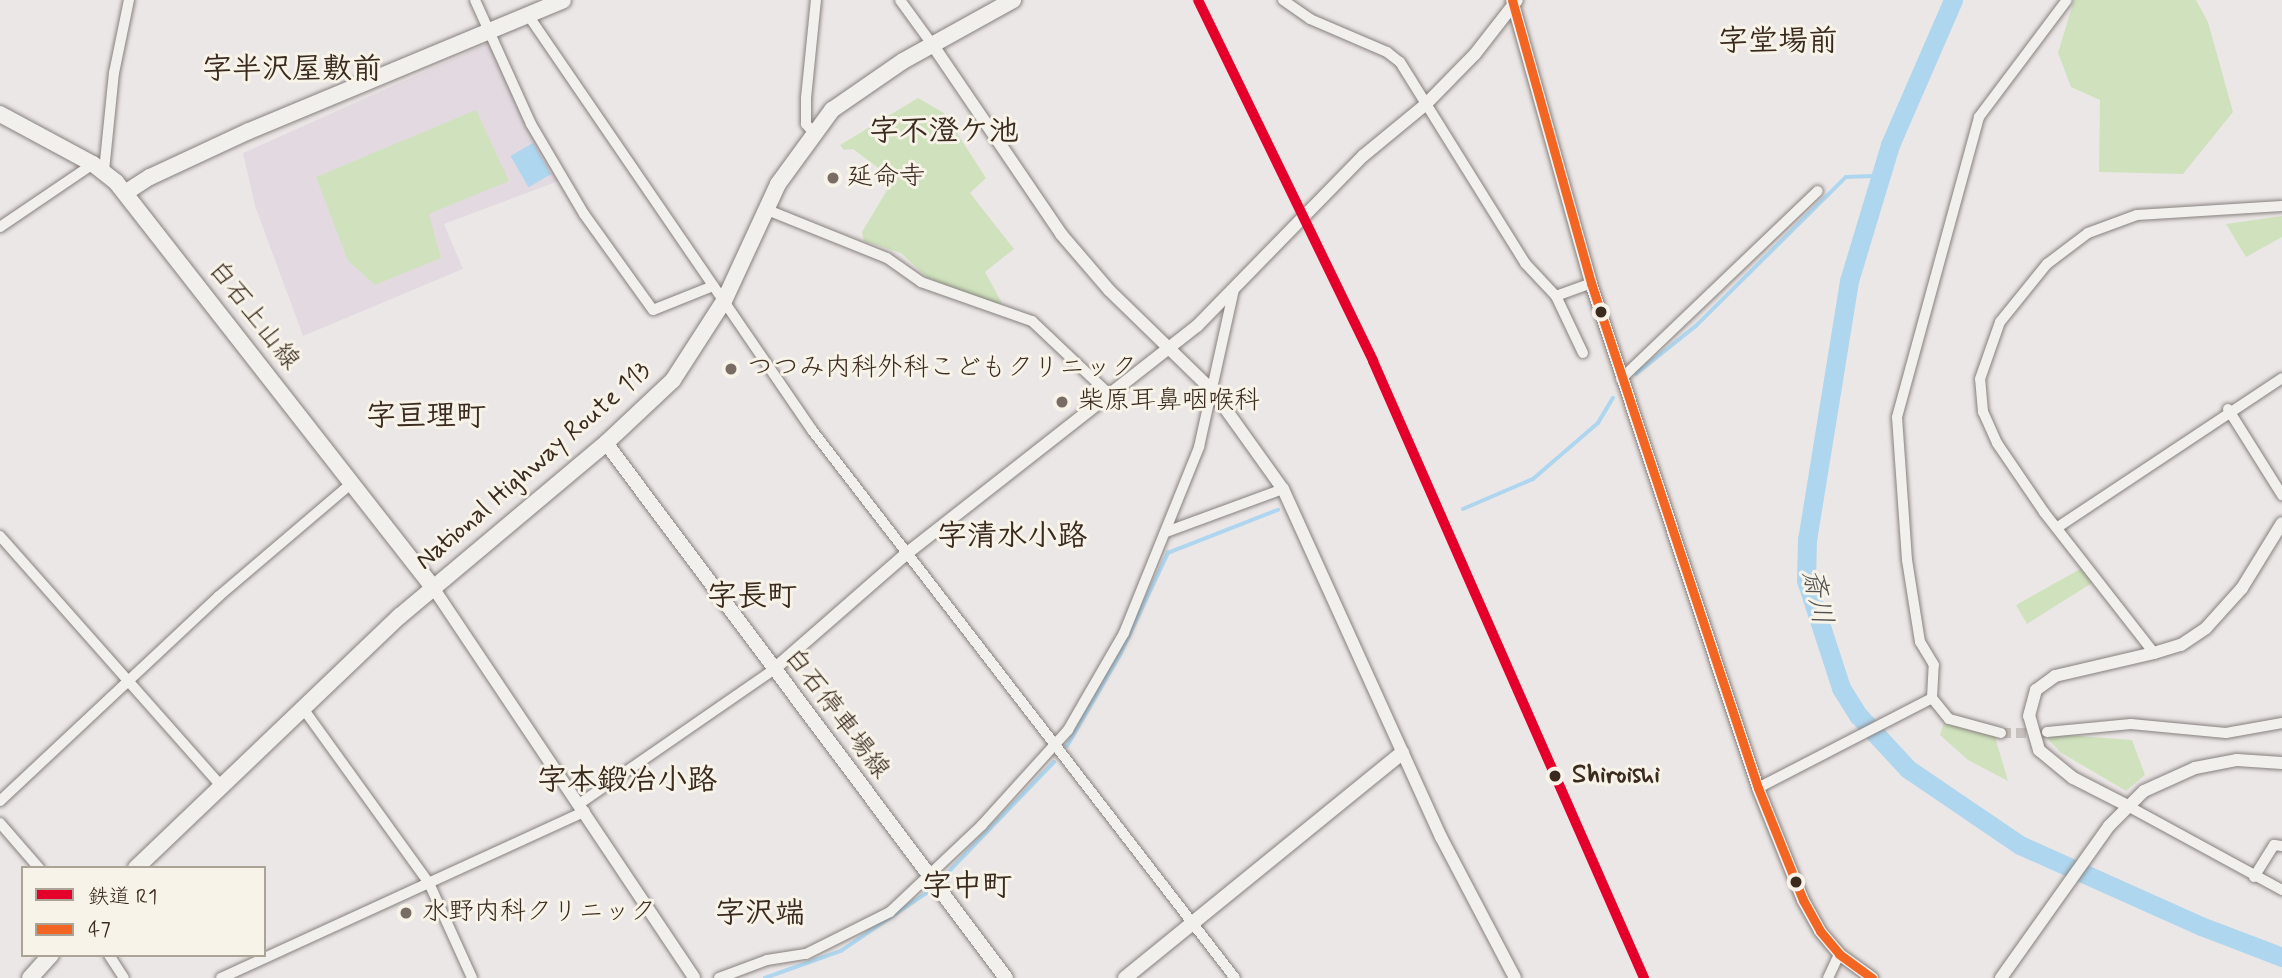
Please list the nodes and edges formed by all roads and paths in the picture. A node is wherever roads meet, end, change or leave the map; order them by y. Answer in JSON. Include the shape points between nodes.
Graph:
{"nodes":[{"id":1,"x":129,"y":0,"type":"edge"},
{"id":2,"x":475,"y":0,"type":"edge"},
{"id":3,"x":563,"y":0,"type":"edge"},
{"id":4,"x":816,"y":0,"type":"edge"},
{"id":5,"x":900,"y":0,"type":"edge"},
{"id":6,"x":1013,"y":0,"type":"edge"},
{"id":7,"x":1283,"y":0,"type":"edge"},
{"id":8,"x":2067,"y":0,"type":"edge"},
{"id":9,"x":1514,"y":1,"type":"edge"},
{"id":10,"x":528,"y":15,"type":"junction"},
{"id":11,"x":489,"y":32,"type":"junction"},
{"id":12,"x":932,"y":44,"type":"junction"},
{"id":13,"x":1426,"y":104,"type":"junction"},
{"id":14,"x":0,"y":114,"type":"edge"},
{"id":15,"x":813,"y":132,"type":"junction"},
{"id":16,"x":99,"y":168,"type":"junction"},
{"id":17,"x":1818,"y":191,"type":"dead end"},
{"id":18,"x":125,"y":193,"type":"junction"},
{"id":19,"x":2282,"y":206,"type":"edge"},
{"id":20,"x":765,"y":209,"type":"junction"},
{"id":21,"x":0,"y":227,"type":"edge"},
{"id":22,"x":1591,"y":283,"type":"junction"},
{"id":23,"x":713,"y":286,"type":"junction"},
{"id":24,"x":1234,"y":289,"type":"junction"},
{"id":25,"x":1556,"y":296,"type":"junction"},
{"id":26,"x":724,"y":302,"type":"junction"},
{"id":27,"x":1171,"y":346,"type":"junction"},
{"id":28,"x":1583,"y":353,"type":"dead end"},
{"id":29,"x":2282,"y":378,"type":"edge"},
{"id":30,"x":1621,"y":379,"type":"junction"},
{"id":31,"x":1212,"y":390,"type":"junction"},
{"id":32,"x":1107,"y":392,"type":"junction"},
{"id":33,"x":2228,"y":409,"type":"junction"},
{"id":34,"x":606,"y":443,"type":"junction"},
{"id":35,"x":352,"y":483,"type":"junction"},
{"id":36,"x":1283,"y":489,"type":"junction"},
{"id":37,"x":2282,"y":495,"type":"edge"},
{"id":38,"x":2282,"y":523,"type":"edge"},
{"id":39,"x":2058,"y":527,"type":"junction"},
{"id":40,"x":1166,"y":532,"type":"junction"},
{"id":41,"x":0,"y":536,"type":"edge"},
{"id":42,"x":906,"y":554,"type":"junction"},
{"id":43,"x":432,"y":586,"type":"junction"},
{"id":44,"x":2154,"y":653,"type":"junction"},
{"id":45,"x":773,"y":670,"type":"junction"},
{"id":46,"x":127,"y":681,"type":"junction"},
{"id":47,"x":1932,"y":698,"type":"junction"},
{"id":48,"x":301,"y":706,"type":"junction"},
{"id":49,"x":2282,"y":723,"type":"edge"},
{"id":50,"x":2048,"y":732,"type":"tunnel mouth"},
{"id":51,"x":2001,"y":733,"type":"tunnel mouth"},
{"id":52,"x":1056,"y":744,"type":"junction"},
{"id":53,"x":1402,"y":753,"type":"junction"},
{"id":54,"x":2282,"y":763,"type":"edge"},
{"id":55,"x":220,"y":785,"type":"junction"},
{"id":56,"x":1758,"y":788,"type":"junction"},
{"id":57,"x":0,"y":801,"type":"edge"},
{"id":58,"x":2126,"y":806,"type":"junction"},
{"id":59,"x":582,"y":807,"type":"junction"},
{"id":60,"x":0,"y":822,"type":"edge"},
{"id":61,"x":2282,"y":846,"type":"edge"},
{"id":62,"x":37,"y":866,"type":"edge"},
{"id":63,"x":138,"y":866,"type":"edge"},
{"id":64,"x":2254,"y":877,"type":"junction"},
{"id":65,"x":429,"y":883,"type":"junction"},
{"id":66,"x":932,"y":883,"type":"junction"},
{"id":67,"x":2282,"y":890,"type":"edge"},
{"id":68,"x":1196,"y":923,"type":"junction"},
{"id":69,"x":1839,"y":954,"type":"junction"},
{"id":70,"x":49,"y":957,"type":"edge"},
{"id":71,"x":110,"y":957,"type":"edge"},
{"id":72,"x":30,"y":978,"type":"edge"},
{"id":73,"x":124,"y":978,"type":"edge"},
{"id":74,"x":221,"y":978,"type":"edge"},
{"id":75,"x":472,"y":978,"type":"edge"},
{"id":76,"x":694,"y":978,"type":"edge"},
{"id":77,"x":719,"y":978,"type":"edge"},
{"id":78,"x":1006,"y":978,"type":"edge"},
{"id":79,"x":1125,"y":978,"type":"edge"},
{"id":80,"x":1235,"y":978,"type":"edge"},
{"id":81,"x":1515,"y":978,"type":"edge"},
{"id":82,"x":1828,"y":978,"type":"edge"},
{"id":83,"x":1872,"y":978,"type":"edge"},
{"id":84,"x":2001,"y":978,"type":"edge"}],
"edges":[{"from":1,"to":16,"type":"street"},
{"from":2,"to":11,"type":"street"},
{"from":3,"to":10,"type":"main road"},
{"from":4,"to":15,"type":"street","via":[[806,98],[806,124]]},
{"from":5,"to":12,"type":"street"},
{"from":6,"to":12,"type":"main road","name":"National Highway Route 113"},
{"from":7,"to":13,"type":"street","via":[[1347,38],[1387,52],[1400,62]]},
{"from":8,"to":47,"type":"street","via":[[1979,117],[1897,417],[1906,560],[1920,642],[1934,665]]},
{"from":9,"to":13,"type":"street"},
{"from":9,"to":22,"type":"street"},
{"from":10,"to":11,"type":"main road"},
{"from":10,"to":23,"type":"street"},
{"from":11,"to":18,"type":"main road","via":[[249,131]]},
{"from":11,"to":23,"type":"street","via":[[531,124],[584,214],[653,310]]},
{"from":12,"to":15,"type":"main road","name":"National Highway Route 113","via":[[863,86]]},
{"from":12,"to":27,"type":"street","via":[[1061,234],[1109,290]]},
{"from":13,"to":24,"type":"street","via":[[1363,156]]},
{"from":13,"to":25,"type":"street","via":[[1525,263]]},
{"from":14,"to":16,"type":"main road","name":"白石上山線"},
{"from":15,"to":20,"type":"main road","name":"National Highway Route 113"},
{"from":16,"to":18,"type":"main road","name":"白石上山線"},
{"from":16,"to":21,"type":"street"},
{"from":17,"to":30,"type":"street"},
{"from":18,"to":35,"type":"main road","name":"白石上山線"},
{"from":19,"to":39,"type":"street","via":[[2137,215],[2108,223],[2058,253],[2000,322],[1980,379],[1983,412],[2026,488]]},
{"from":20,"to":26,"type":"main road","name":"National Highway Route 113"},
{"from":20,"to":32,"type":"street","via":[[887,258],[921,282],[1032,321]]},
{"from":22,"to":25,"type":"street"},
{"from":22,"to":30,"type":"street"},
{"from":23,"to":26,"type":"street"},
{"from":24,"to":27,"type":"street"},
{"from":24,"to":31,"type":"street"},
{"from":25,"to":28,"type":"street"},
{"from":26,"to":34,"type":"main road","name":"National Highway Route 113","via":[[673,380]]},
{"from":26,"to":42,"type":"street","via":[[812,430]]},
{"from":27,"to":31,"type":"street"},
{"from":27,"to":32,"type":"street"},
{"from":29,"to":33,"type":"street"},
{"from":30,"to":56,"type":"street"},
{"from":31,"to":36,"type":"street"},
{"from":31,"to":40,"type":"street","via":[[1199,447]]},
{"from":32,"to":42,"type":"street"},
{"from":33,"to":37,"type":"street"},
{"from":33,"to":39,"type":"street"},
{"from":34,"to":43,"type":"main road","name":"National Highway Route 113"},
{"from":34,"to":45,"type":"main road","name":"白石停車場線"},
{"from":35,"to":43,"type":"main road","name":"白石上山線"},
{"from":35,"to":46,"type":"street"},
{"from":36,"to":40,"type":"street"},
{"from":36,"to":53,"type":"street"},
{"from":38,"to":44,"type":"street","via":[[2226,609],[2181,645]]},
{"from":39,"to":44,"type":"street"},
{"from":40,"to":52,"type":"street","via":[[1111,661]]},
{"from":41,"to":46,"type":"street"},
{"from":42,"to":45,"type":"street"},
{"from":42,"to":52,"type":"street"},
{"from":43,"to":48,"type":"main road","name":"National Highway Route 113"},
{"from":43,"to":59,"type":"street"},
{"from":44,"to":58,"type":"street","via":[[2055,676],[2036,690],[2029,716],[2034,741],[2054,765]]},
{"from":45,"to":59,"type":"street"},
{"from":45,"to":66,"type":"main road","name":"白石停車場線"},
{"from":46,"to":55,"type":"street"},
{"from":46,"to":57,"type":"street"},
{"from":47,"to":51,"type":"street","via":[[1949,719]]},
{"from":47,"to":56,"type":"street"},
{"from":48,"to":55,"type":"main road","name":"National Highway Route 113"},
{"from":48,"to":65,"type":"street"},
{"from":49,"to":50,"type":"street","via":[[2226,733],[2131,724]]},
{"from":52,"to":66,"type":"street"},
{"from":52,"to":68,"type":"street"},
{"from":53,"to":68,"type":"main road"},
{"from":53,"to":81,"type":"street"},
{"from":54,"to":58,"type":"street","via":[[2237,760],[2195,768],[2151,787]]},
{"from":55,"to":63,"type":"main road","name":"National Highway Route 113"},
{"from":56,"to":69,"type":"street","via":[[1803,900]]},
{"from":58,"to":64,"type":"street"},
{"from":58,"to":84,"type":"street"},
{"from":59,"to":65,"type":"street"},
{"from":59,"to":76,"type":"street"},
{"from":60,"to":62,"type":"street"},
{"from":61,"to":64,"type":"street","via":[[2274,845]]},
{"from":64,"to":67,"type":"street"},
{"from":65,"to":74,"type":"street"},
{"from":65,"to":75,"type":"street"},
{"from":66,"to":77,"type":"street","via":[[838,940],[806,954],[767,960]]},
{"from":66,"to":78,"type":"main road","name":"白石停車場線"},
{"from":68,"to":79,"type":"main road"},
{"from":68,"to":80,"type":"street"},
{"from":69,"to":82,"type":"street"},
{"from":69,"to":83,"type":"street"},
{"from":70,"to":72,"type":"main road"},
{"from":71,"to":73,"type":"street"}]}
